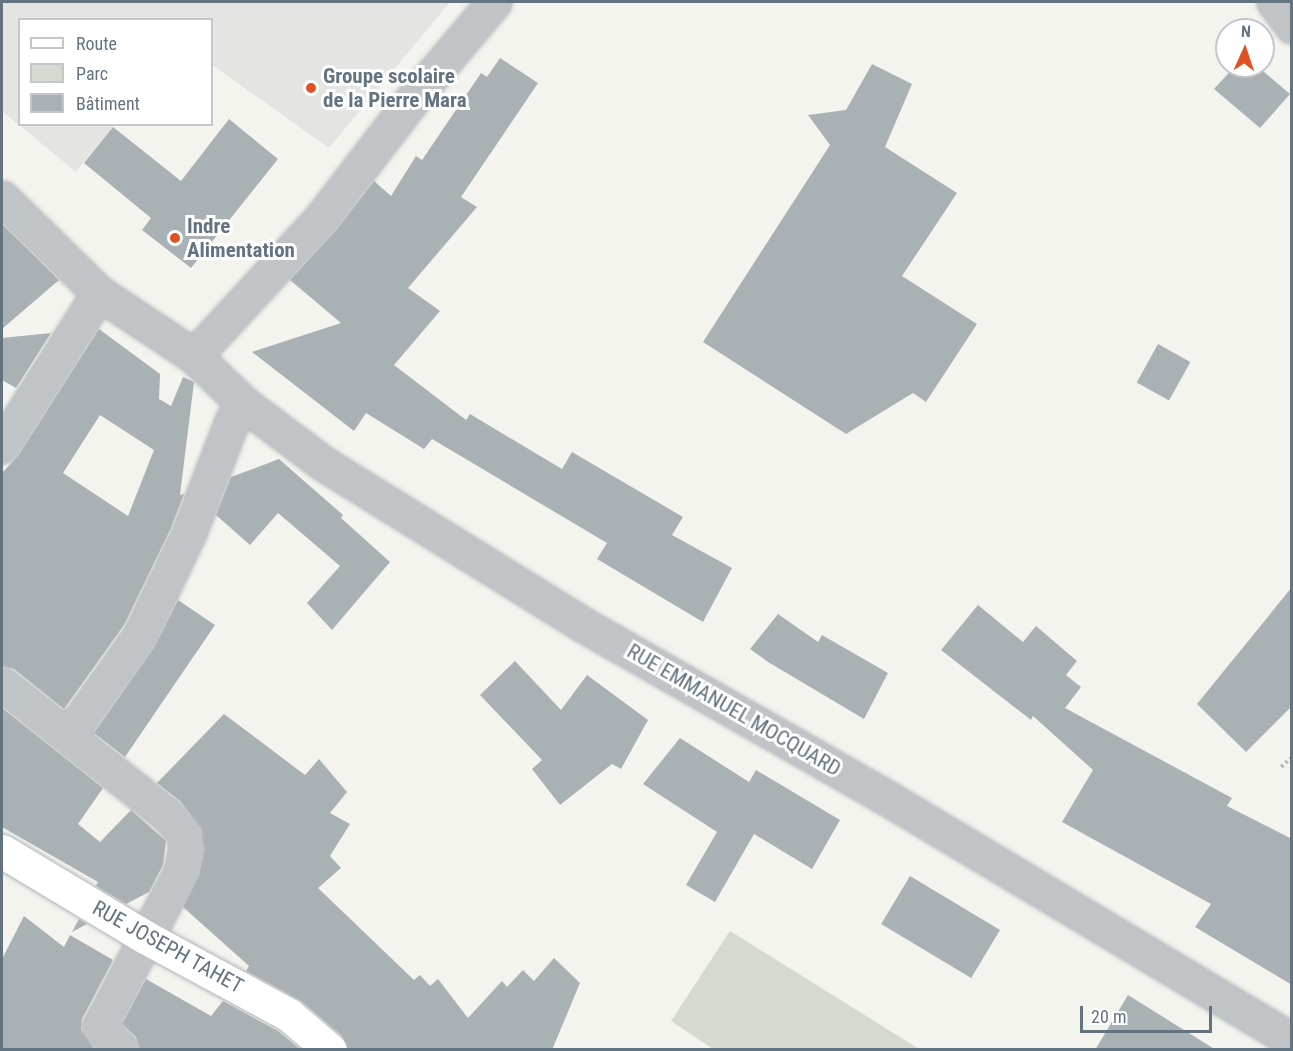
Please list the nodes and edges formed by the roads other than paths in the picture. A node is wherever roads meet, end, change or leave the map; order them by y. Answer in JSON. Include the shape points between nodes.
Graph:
{"nodes":[{"id":1,"x":494,"y":2,"type":"edge"},
{"id":2,"x":1274,"y":2,"type":"edge"},
{"id":3,"x":1292,"y":26,"type":"edge"},
{"id":4,"x":2,"y":198,"type":"edge"},
{"id":5,"x":99,"y":293,"type":"junction"},
{"id":6,"x":194,"y":356,"type":"junction"},
{"id":7,"x":244,"y":404,"type":"junction"},
{"id":8,"x":2,"y":446,"type":"edge"},
{"id":9,"x":2,"y":684,"type":"edge"},
{"id":10,"x":69,"y":735,"type":"junction"},
{"id":11,"x":2,"y":851,"type":"edge"},
{"id":12,"x":145,"y":937,"type":"junction"},
{"id":13,"x":1292,"y":1040,"type":"edge"},
{"id":14,"x":122,"y":1050,"type":"edge"},
{"id":15,"x":330,"y":1050,"type":"edge"}],
"edges":[{"from":1,"to":6,"type":"street","via":[[418,92],[323,216]]},
{"from":2,"to":3,"type":"street"},
{"from":4,"to":5,"type":"street","name":"RUE EMMANUEL MOCQUARD"},
{"from":5,"to":6,"type":"street","name":"RUE EMMANUEL MOCQUARD"},
{"from":5,"to":8,"type":"street"},
{"from":6,"to":7,"type":"street","name":"RUE EMMANUEL MOCQUARD"},
{"from":7,"to":10,"type":"street","via":[[232,421],[188,535],[140,635]]},
{"from":7,"to":13,"type":"street","name":"RUE EMMANUEL MOCQUARD","via":[[324,464],[582,624],[882,795]]},
{"from":9,"to":10,"type":"street"},
{"from":10,"to":12,"type":"street","via":[[183,832],[186,848],[181,871]]},
{"from":11,"to":12,"type":"street","name":"RUE JOSEPH TAHET"},
{"from":12,"to":14,"type":"street","via":[[99,1028]]},
{"from":12,"to":15,"type":"street","name":"RUE JOSEPH TAHET","via":[[289,1015]]}]}
